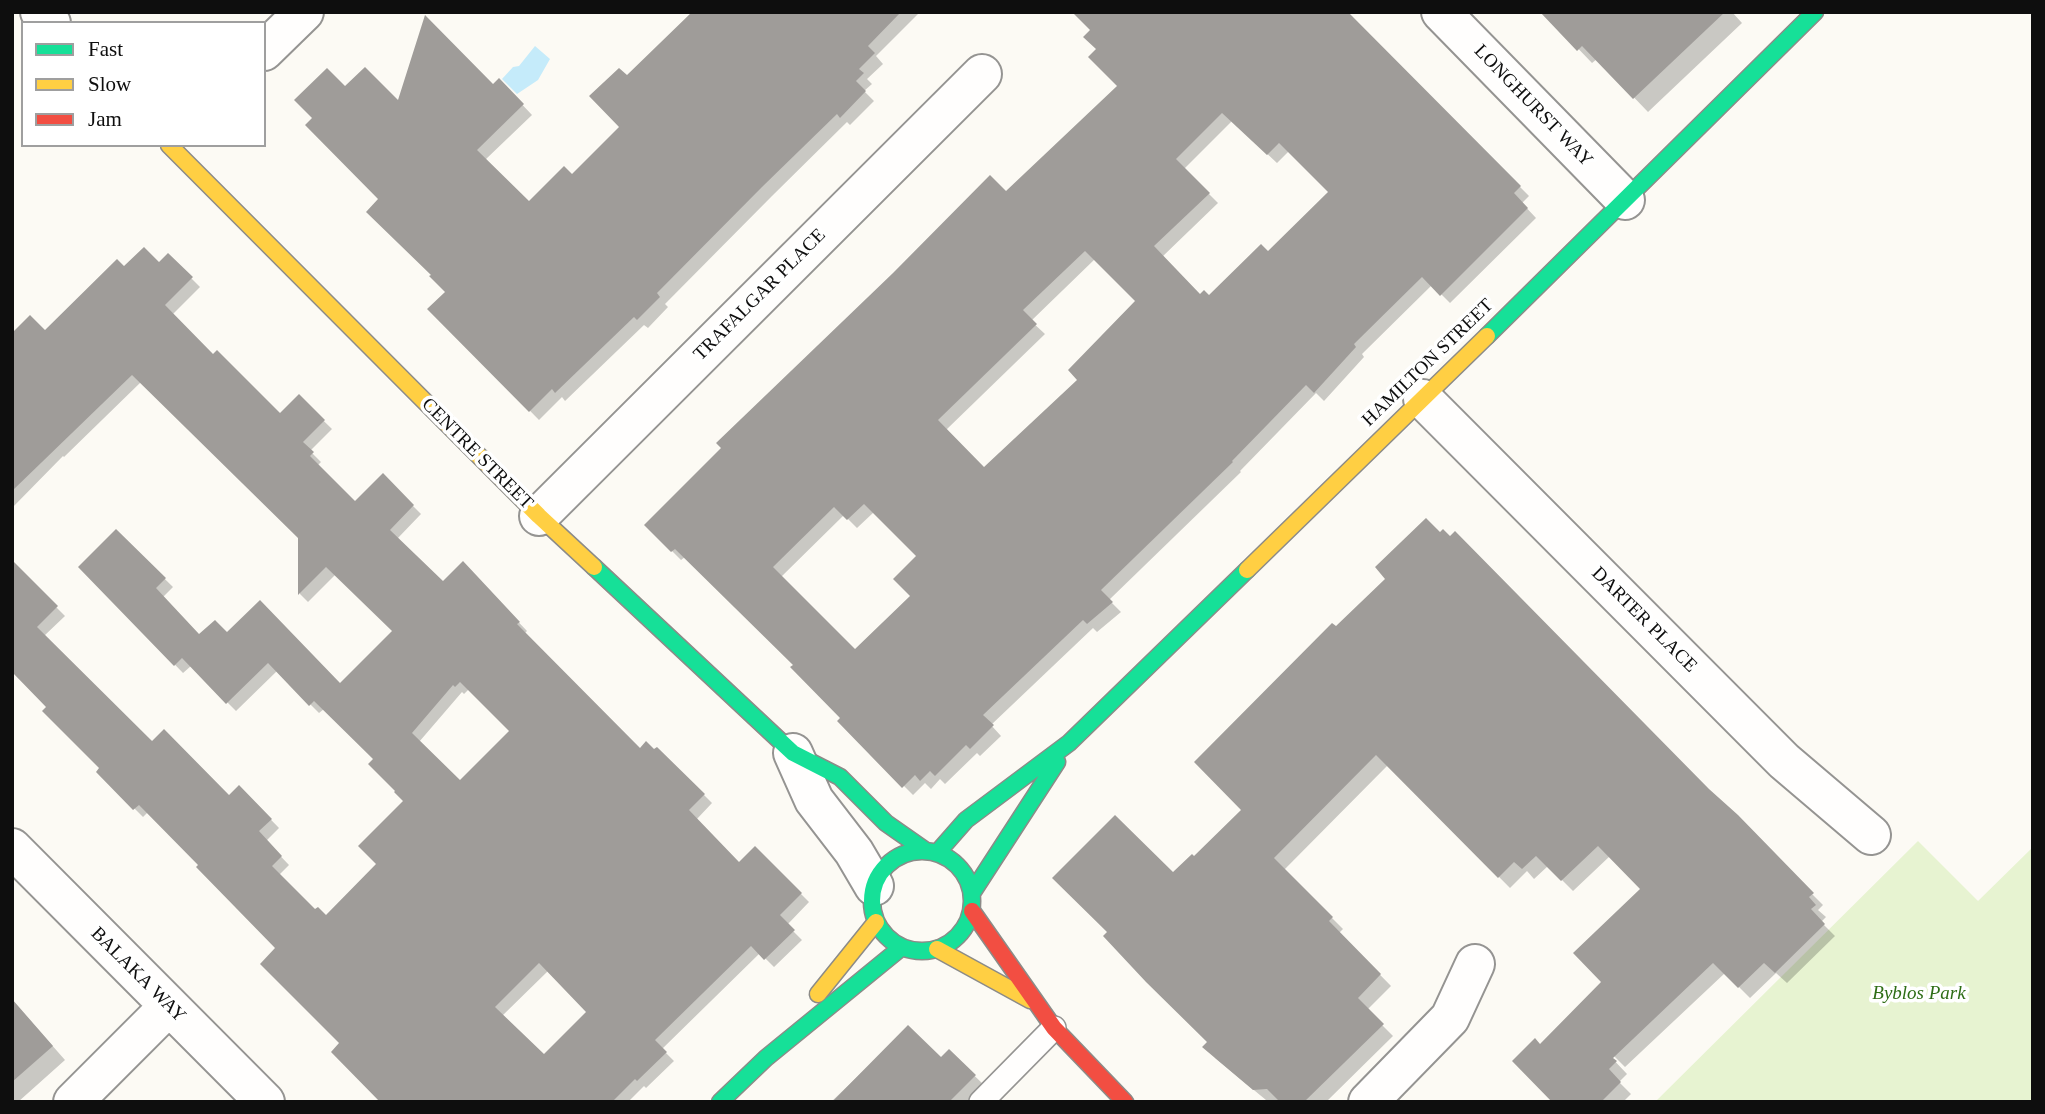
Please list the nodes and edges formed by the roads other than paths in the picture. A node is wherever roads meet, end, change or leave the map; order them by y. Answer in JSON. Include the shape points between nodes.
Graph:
{"nodes":[{"id":1,"x":304,"y":12,"type":"edge"},
{"id":2,"x":1441,"y":12,"type":"edge"},
{"id":3,"x":1815,"y":12,"type":"edge"},
{"id":4,"x":266,"y":49,"type":"edge"},
{"id":5,"x":982,"y":74,"type":"dead end"},
{"id":6,"x":172,"y":147,"type":"edge"},
{"id":7,"x":1625,"y":200,"type":"junction"},
{"id":8,"x":1423,"y":399,"type":"junction"},
{"id":9,"x":539,"y":516,"type":"junction"},
{"id":10,"x":1069,"y":743,"type":"junction"},
{"id":11,"x":793,"y":752,"type":"junction"},
{"id":12,"x":1871,"y":835,"type":"dead end"},
{"id":13,"x":12,"y":848,"type":"edge"},
{"id":14,"x":931,"y":852,"type":"junction"},
{"id":15,"x":972,"y":893,"type":"junction"},
{"id":16,"x":875,"y":904,"type":"junction"},
{"id":17,"x":972,"y":911,"type":"junction"},
{"id":18,"x":902,"y":947,"type":"junction"},
{"id":19,"x":937,"y":949,"type":"junction"},
{"id":20,"x":1475,"y":964,"type":"dead end"},
{"id":21,"x":1038,"y":1004,"type":"junction"},
{"id":22,"x":169,"y":1006,"type":"junction"},
{"id":23,"x":1054,"y":1028,"type":"junction"},
{"id":24,"x":766,"y":1058,"type":"junction"},
{"id":25,"x":73,"y":1102,"type":"edge"},
{"id":26,"x":265,"y":1102,"type":"edge"},
{"id":27,"x":720,"y":1102,"type":"edge"},
{"id":28,"x":981,"y":1102,"type":"edge"},
{"id":29,"x":1125,"y":1102,"type":"edge"},
{"id":30,"x":1368,"y":1102,"type":"edge"}],
"edges":[{"from":1,"to":4,"type":"street"},
{"from":2,"to":7,"type":"street","name":"LONGHURST WAY"},
{"from":3,"to":7,"type":"street","name":"HAMILTON STREET"},
{"from":5,"to":9,"type":"street","name":"TRAFALGAR PLACE"},
{"from":6,"to":9,"type":"street","name":"CENTRE STREET"},
{"from":7,"to":8,"type":"street","name":"HAMILTON STREET"},
{"from":8,"to":10,"type":"street","name":"HAMILTON STREET"},
{"from":8,"to":12,"type":"street","name":"DARTER PLACE","via":[[1784,761]]},
{"from":9,"to":11,"type":"street","name":"CENTRE STREET"},
{"from":10,"to":14,"type":"street","name":"HAMILTON STREET"},
{"from":10,"to":15,"type":"street","name":"HAMILTON STREET"},
{"from":11,"to":14,"type":"street","name":"CENTRE STREET","via":[[840,777],[886,823]]},
{"from":11,"to":16,"type":"street","name":"CENTRE STREET","via":[[814,800],[854,852]]},
{"from":13,"to":22,"type":"street","name":"BALAKA WAY"},
{"from":14,"to":15,"type":"street","via":[[960,868]]},
{"from":14,"to":16,"type":"street","via":[[909,852],[881,872]]},
{"from":15,"to":17,"type":"street"},
{"from":16,"to":18,"type":"street","via":[[883,932]]},
{"from":16,"to":24,"type":"street"},
{"from":17,"to":19,"type":"street","via":[[960,934]]},
{"from":17,"to":21,"type":"street"},
{"from":18,"to":19,"type":"street"},
{"from":18,"to":24,"type":"street"},
{"from":19,"to":21,"type":"street"},
{"from":20,"to":30,"type":"street","via":[[1450,1018]]},
{"from":21,"to":23,"type":"street"},
{"from":22,"to":25,"type":"street"},
{"from":22,"to":26,"type":"street","name":"BALAKA WAY"},
{"from":23,"to":28,"type":"lane"},
{"from":23,"to":29,"type":"street"},
{"from":24,"to":27,"type":"street"}]}
